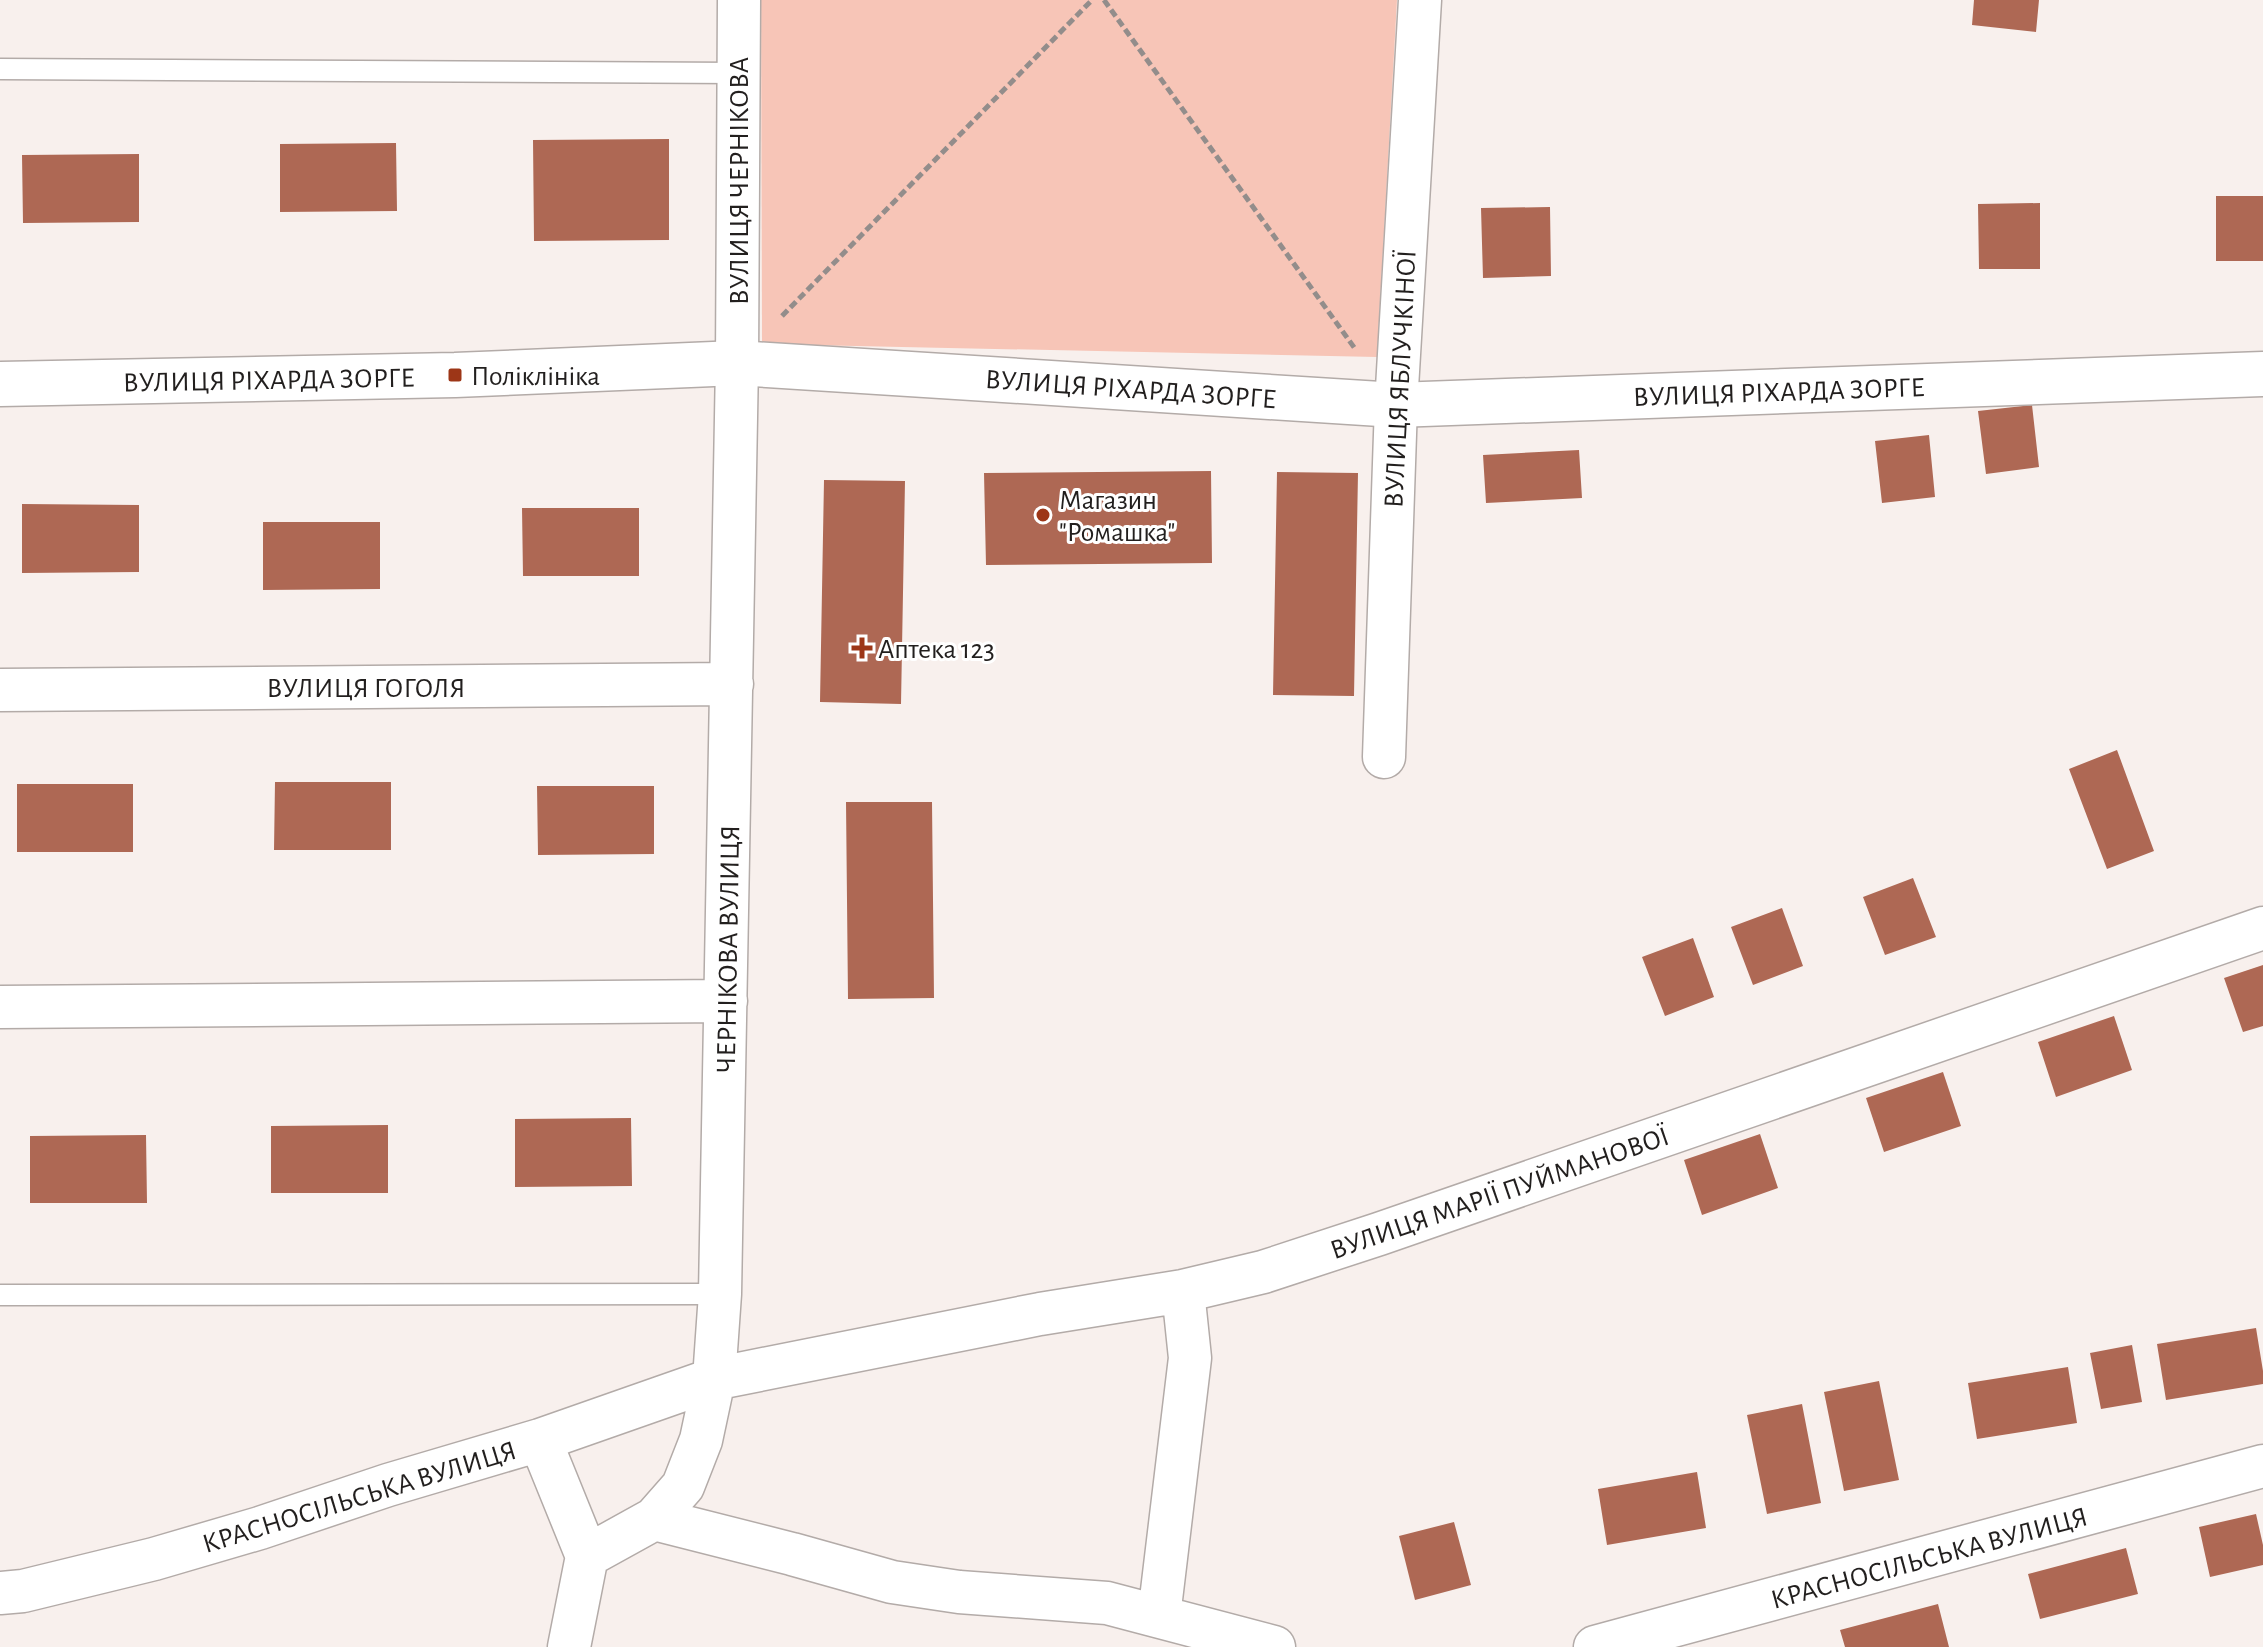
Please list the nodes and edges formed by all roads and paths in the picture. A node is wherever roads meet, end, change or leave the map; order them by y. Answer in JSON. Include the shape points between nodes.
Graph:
{"nodes":[{"id":1,"x":739,"y":0,"type":"edge"},
{"id":2,"x":1092,"y":0,"type":"edge"},
{"id":3,"x":1104,"y":0,"type":"edge"},
{"id":4,"x":1420,"y":0,"type":"edge"},
{"id":5,"x":0,"y":69,"type":"edge"},
{"id":6,"x":738,"y":73,"type":"junction"},
{"id":7,"x":737,"y":363,"type":"junction"},
{"id":8,"x":2263,"y":374,"type":"edge"},
{"id":9,"x":0,"y":384,"type":"edge"},
{"id":10,"x":1396,"y":405,"type":"junction"},
{"id":11,"x":732,"y":684,"type":"junction"},
{"id":12,"x":0,"y":690,"type":"edge"},
{"id":13,"x":1384,"y":757,"type":"dead end"},
{"id":14,"x":2263,"y":928,"type":"edge"},
{"id":15,"x":726,"y":1001,"type":"junction"},
{"id":16,"x":0,"y":1007,"type":"edge"},
{"id":17,"x":1183,"y":1291,"type":"junction"},
{"id":18,"x":720,"y":1294,"type":"junction"},
{"id":19,"x":0,"y":1295,"type":"edge"},
{"id":20,"x":714,"y":1379,"type":"junction"},
{"id":21,"x":540,"y":1440,"type":"junction"},
{"id":22,"x":2263,"y":1466,"type":"edge"},
{"id":23,"x":654,"y":1519,"type":"junction"},
{"id":24,"x":587,"y":1556,"type":"junction"},
{"id":25,"x":0,"y":1593,"type":"edge"},
{"id":26,"x":1159,"y":1616,"type":"junction"},
{"id":27,"x":569,"y":1647,"type":"edge"},
{"id":28,"x":1274,"y":1647,"type":"edge"},
{"id":29,"x":1595,"y":1647,"type":"edge"}],
"edges":[{"from":1,"to":6,"type":"street","name":"ВУЛИЦЯ ЧЕРНІКОВА"},
{"from":2,"to":7,"type":"path"},
{"from":3,"to":10,"type":"path"},
{"from":4,"to":10,"type":"street","name":"ВУЛИЦЯ ЯБЛУЧКІНОЇ"},
{"from":5,"to":6,"type":"lane"},
{"from":6,"to":7,"type":"street","name":"ВУЛИЦЯ ЧЕРНІКОВА"},
{"from":7,"to":9,"type":"street","name":"ВУЛИЦЯ РІХАРДА ЗОРГЕ"},
{"from":7,"to":10,"type":"street","name":"ВУЛИЦЯ РІХАРДА ЗОРГЕ"},
{"from":7,"to":11,"type":"street","name":"ЧЕРНІКОВА ВУЛИЦЯ"},
{"from":8,"to":10,"type":"street","name":"ВУЛИЦЯ РІХАРДА ЗОРГЕ"},
{"from":10,"to":13,"type":"street","name":"ВУЛИЦЯ ЯБЛУЧКІНОЇ"},
{"from":11,"to":12,"type":"street","name":"ВУЛИЦЯ ГОГОЛЯ"},
{"from":11,"to":15,"type":"street","name":"ЧЕРНІКОВА ВУЛИЦЯ"},
{"from":14,"to":17,"type":"street","name":"ВУЛИЦЯ МАРІЇ ПУЙМАНОВОЇ","via":[[1379,1234],[1263,1272]]},
{"from":15,"to":16,"type":"street"},
{"from":15,"to":18,"type":"street","name":"ЧЕРНІКОВА ВУЛИЦЯ"},
{"from":17,"to":20,"type":"street","name":"ВУЛИЦЯ МАРІЇ ПУЙМАНОВОЇ"},
{"from":17,"to":26,"type":"street","via":[[1190,1358]]},
{"from":18,"to":19,"type":"lane"},
{"from":18,"to":20,"type":"street","name":"ЧЕРНІКОВА ВУЛИЦЯ"},
{"from":20,"to":21,"type":"street","name":"КРАСНОСІЛЬСЬКА ВУЛИЦЯ"},
{"from":20,"to":23,"type":"street","name":"ЧЕРНІКОВА ВУЛИЦЯ","via":[[701,1440],[683,1486]]},
{"from":21,"to":24,"type":"street"},
{"from":21,"to":25,"type":"street","name":"КРАСНОСІЛЬСЬКА ВУЛИЦЯ","via":[[154,1559]]},
{"from":22,"to":29,"type":"street","name":"КРАСНОСІЛЬСЬКА ВУЛИЦЯ"},
{"from":23,"to":24,"type":"street"},
{"from":23,"to":26,"type":"street","via":[[892,1582],[1107,1603]]},
{"from":24,"to":27,"type":"street"},
{"from":26,"to":28,"type":"street"}]}
